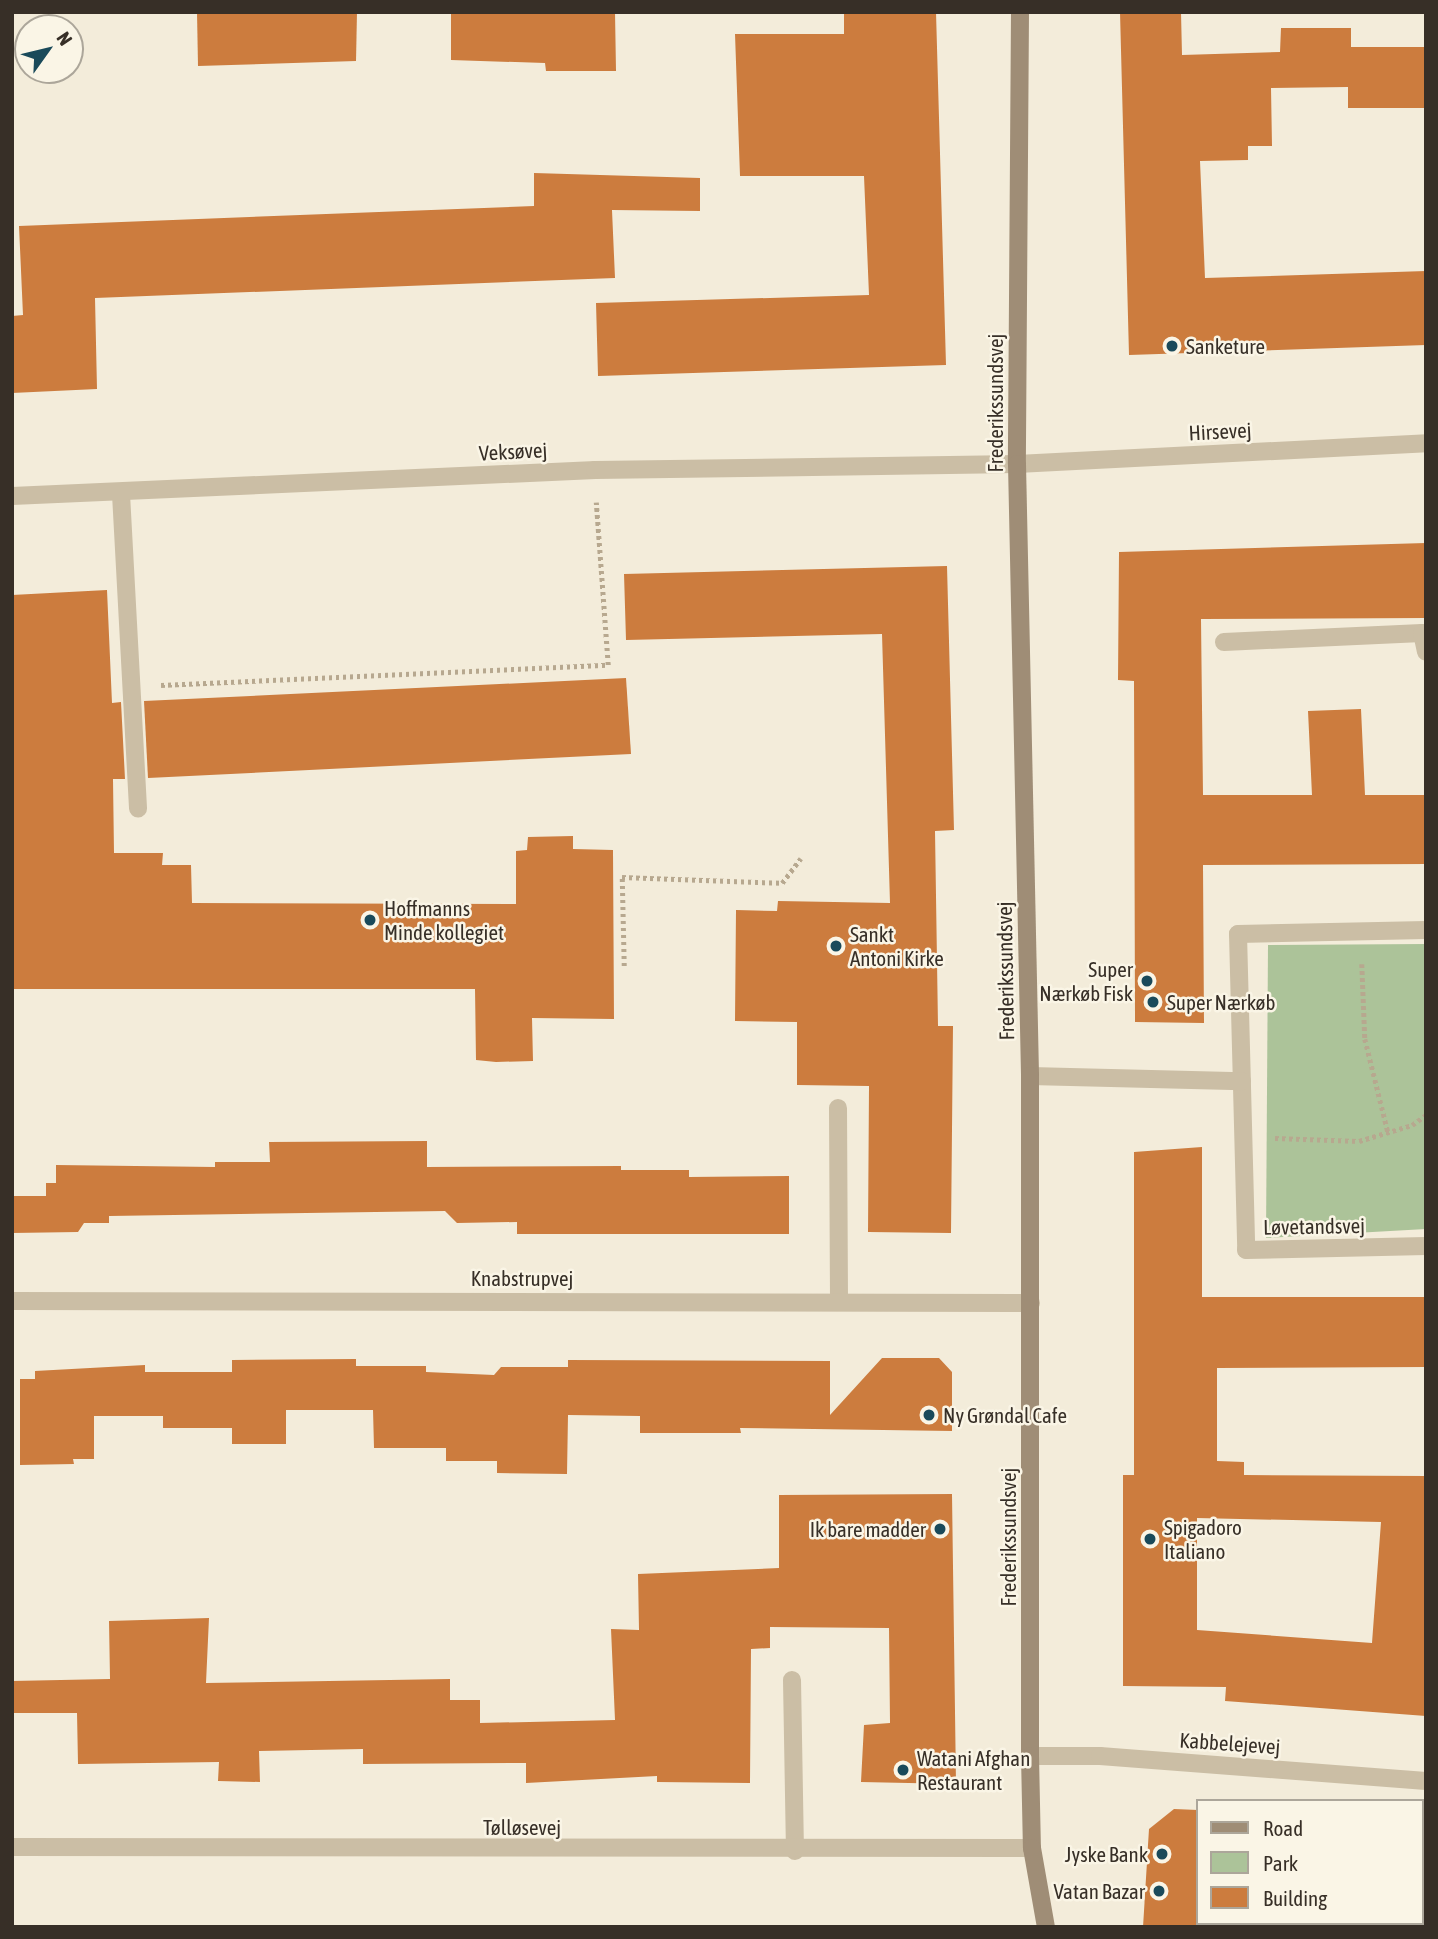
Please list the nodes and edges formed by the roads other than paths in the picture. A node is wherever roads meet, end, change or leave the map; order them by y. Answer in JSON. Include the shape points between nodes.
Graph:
{"nodes":[{"id":1,"x":1020,"y":12,"type":"edge"},
{"id":2,"x":1426,"y":443,"type":"edge"},
{"id":3,"x":1017,"y":464,"type":"junction"},
{"id":4,"x":121,"y":494,"type":"junction"},
{"id":5,"x":12,"y":496,"type":"edge"},
{"id":6,"x":1224,"y":642,"type":"dead end"},
{"id":7,"x":1426,"y":652,"type":"edge"},
{"id":8,"x":138,"y":809,"type":"dead end"},
{"id":9,"x":1426,"y":930,"type":"edge"},
{"id":10,"x":1030,"y":1076,"type":"junction"},
{"id":11,"x":1242,"y":1082,"type":"junction"},
{"id":12,"x":838,"y":1108,"type":"dead end"},
{"id":13,"x":1426,"y":1246,"type":"edge"},
{"id":14,"x":12,"y":1301,"type":"edge"},
{"id":15,"x":839,"y":1301,"type":"junction"},
{"id":16,"x":1031,"y":1303,"type":"junction"},
{"id":17,"x":792,"y":1680,"type":"dead end"},
{"id":18,"x":1030,"y":1756,"type":"junction"},
{"id":19,"x":1426,"y":1781,"type":"edge"},
{"id":20,"x":12,"y":1847,"type":"edge"},
{"id":21,"x":1032,"y":1848,"type":"junction"},
{"id":22,"x":795,"y":1850,"type":"junction"},
{"id":23,"x":1046,"y":1927,"type":"edge"}],
"edges":[{"from":1,"to":3,"type":"main road","name":"Frederikssundsvej"},
{"from":2,"to":3,"type":"street","name":"Hirsevej"},
{"from":3,"to":4,"type":"street","name":"Veksøvej","via":[[595,470]]},
{"from":3,"to":10,"type":"main road","name":"Frederikssundsvej"},
{"from":4,"to":5,"type":"street","name":"Veksøvej"},
{"from":4,"to":8,"type":"street"},
{"from":6,"to":7,"type":"street","via":[[1422,633]]},
{"from":9,"to":11,"type":"street","name":"Løvetandsvej","via":[[1238,934]]},
{"from":10,"to":11,"type":"street","via":[[1103,1082]]},
{"from":10,"to":16,"type":"main road","name":"Frederikssundsvej"},
{"from":11,"to":13,"type":"street","name":"Løvetandsvej","via":[[1246,1250]]},
{"from":12,"to":15,"type":"street"},
{"from":14,"to":15,"type":"street","name":"Knabstrupvej"},
{"from":15,"to":16,"type":"street","name":"Knabstrupvej"},
{"from":16,"to":18,"type":"main road","name":"Frederikssundsvej"},
{"from":17,"to":22,"type":"street"},
{"from":18,"to":19,"type":"street","name":"Kabbelejevej","via":[[1100,1756]]},
{"from":18,"to":21,"type":"main road","name":"Frederikssundsvej"},
{"from":20,"to":22,"type":"street","name":"Tølløsevej"},
{"from":21,"to":22,"type":"street","name":"Tølløsevej"},
{"from":21,"to":23,"type":"main road","name":"Frederikssundsvej"}]}
